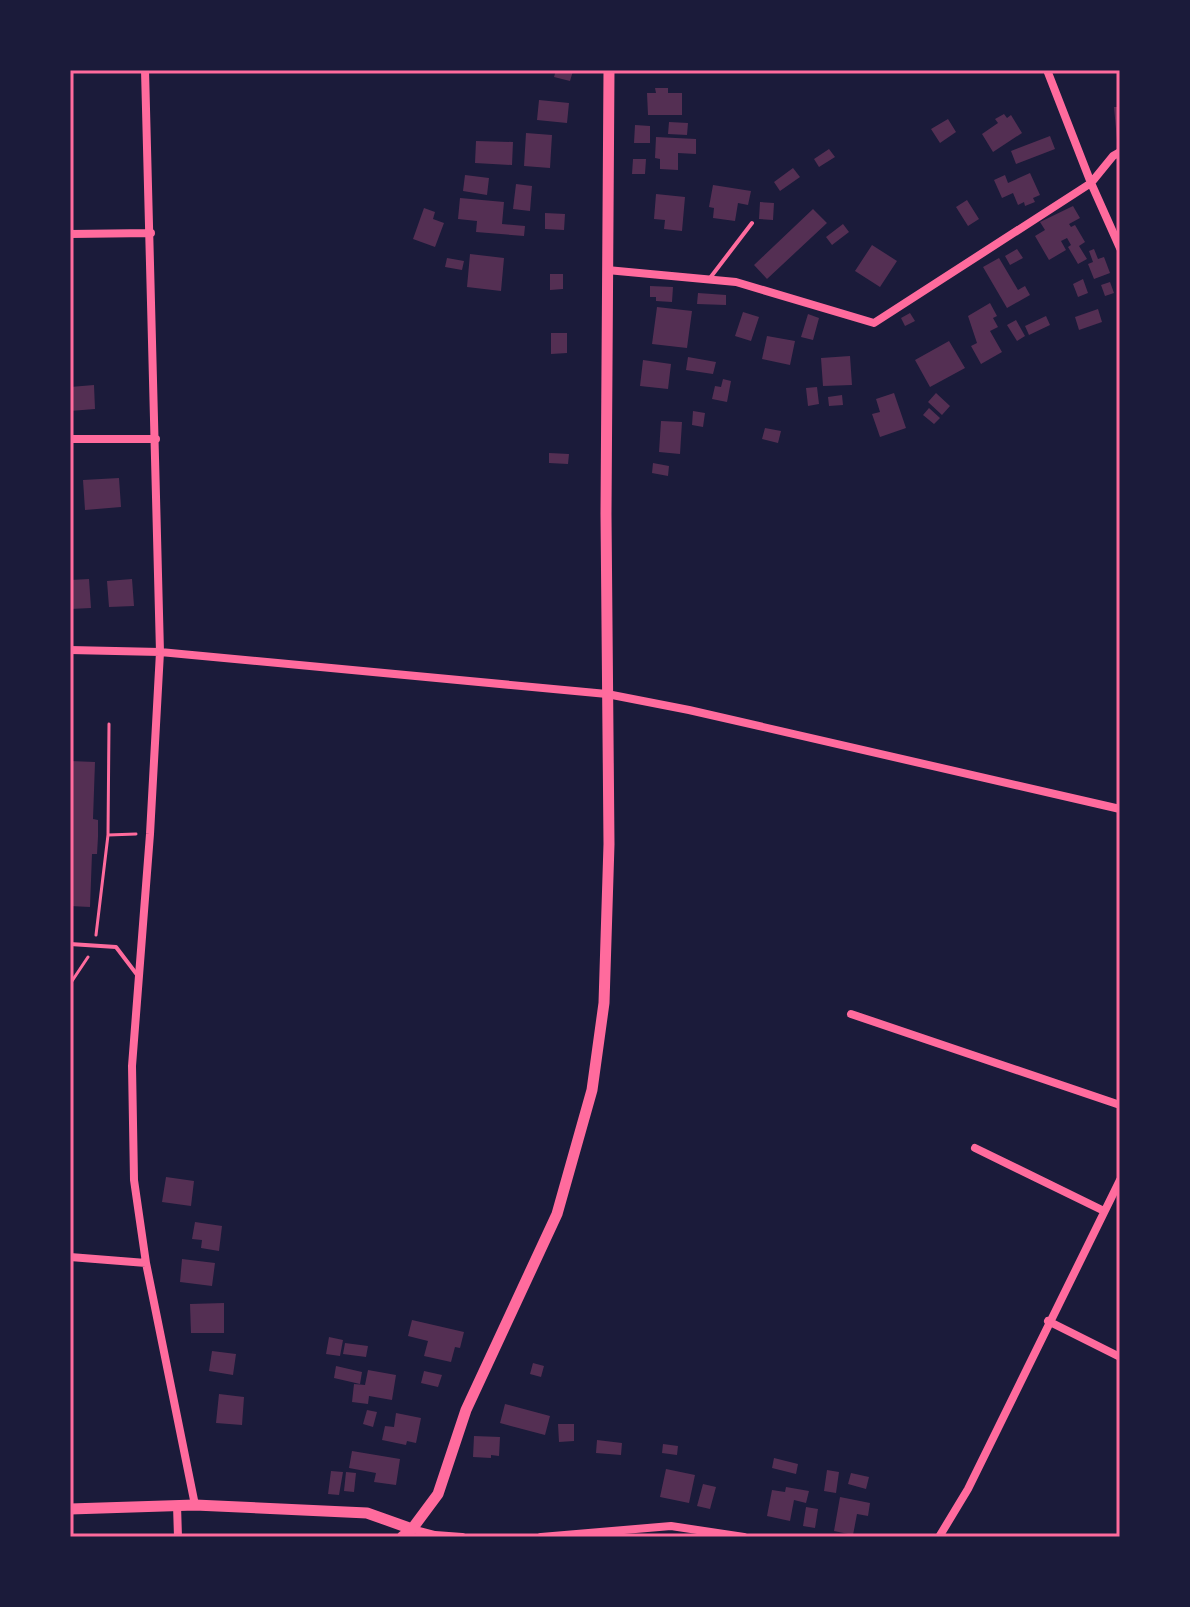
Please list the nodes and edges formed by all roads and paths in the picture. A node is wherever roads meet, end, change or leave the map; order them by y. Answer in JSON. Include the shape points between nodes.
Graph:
{"nodes":[{"id":1,"x":145,"y":70,"type":"edge"},
{"id":2,"x":609,"y":70,"type":"edge"},
{"id":3,"x":1047,"y":70,"type":"edge"},
{"id":4,"x":1120,"y":152,"type":"edge"},
{"id":5,"x":1091,"y":183,"type":"junction"},
{"id":6,"x":752,"y":223,"type":"dead end"},
{"id":7,"x":151,"y":233,"type":"junction"},
{"id":8,"x":70,"y":234,"type":"edge"},
{"id":9,"x":1120,"y":248,"type":"edge"},
{"id":10,"x":607,"y":270,"type":"junction"},
{"id":11,"x":710,"y":278,"type":"junction"},
{"id":12,"x":70,"y":439,"type":"edge"},
{"id":13,"x":156,"y":439,"type":"junction"},
{"id":14,"x":70,"y":650,"type":"edge"},
{"id":15,"x":160,"y":652,"type":"junction"},
{"id":16,"x":607,"y":694,"type":"junction"},
{"id":17,"x":109,"y":724,"type":"dead end"},
{"id":18,"x":1120,"y":809,"type":"edge"},
{"id":19,"x":150,"y":834,"type":"junction"},
{"id":20,"x":108,"y":835,"type":"junction"},
{"id":21,"x":70,"y":944,"type":"edge"},
{"id":22,"x":95,"y":946,"type":"junction"},
{"id":23,"x":139,"y":978,"type":"junction"},
{"id":24,"x":70,"y":984,"type":"edge"},
{"id":25,"x":851,"y":1014,"type":"dead end"},
{"id":26,"x":1120,"y":1105,"type":"edge"},
{"id":27,"x":975,"y":1148,"type":"dead end"},
{"id":28,"x":1120,"y":1180,"type":"edge"},
{"id":29,"x":1104,"y":1211,"type":"junction"},
{"id":30,"x":70,"y":1257,"type":"edge"},
{"id":31,"x":146,"y":1263,"type":"junction"},
{"id":32,"x":1048,"y":1321,"type":"junction"},
{"id":33,"x":1120,"y":1357,"type":"edge"},
{"id":34,"x":177,"y":1505,"type":"junction"},
{"id":35,"x":195,"y":1505,"type":"junction"},
{"id":36,"x":70,"y":1509,"type":"edge"},
{"id":37,"x":412,"y":1529,"type":"junction"},
{"id":38,"x":178,"y":1537,"type":"edge"},
{"id":39,"x":402,"y":1537,"type":"edge"},
{"id":40,"x":462,"y":1537,"type":"edge"},
{"id":41,"x":541,"y":1537,"type":"edge"},
{"id":42,"x":744,"y":1537,"type":"edge"},
{"id":43,"x":939,"y":1537,"type":"edge"}],
"edges":[{"from":1,"to":7,"type":"street"},
{"from":2,"to":10,"type":"street"},
{"from":3,"to":5,"type":"street"},
{"from":4,"to":5,"type":"street"},
{"from":5,"to":9,"type":"street"},
{"from":5,"to":11,"type":"street","via":[[874,323]]},
{"from":6,"to":11,"type":"lane"},
{"from":7,"to":8,"type":"street"},
{"from":7,"to":13,"type":"street"},
{"from":10,"to":11,"type":"street"},
{"from":10,"to":16,"type":"street"},
{"from":12,"to":13,"type":"street"},
{"from":13,"to":15,"type":"street"},
{"from":14,"to":15,"type":"street"},
{"from":15,"to":16,"type":"street"},
{"from":15,"to":19,"type":"street"},
{"from":16,"to":18,"type":"street"},
{"from":16,"to":37,"type":"street","via":[[604,1003],[592,1090],[557,1214],[466,1410],[438,1494]]},
{"from":17,"to":20,"type":"path"},
{"from":19,"to":20,"type":"path"},
{"from":19,"to":23,"type":"street"},
{"from":20,"to":22,"type":"path"},
{"from":21,"to":22,"type":"lane"},
{"from":22,"to":23,"type":"lane","via":[[116,947]]},
{"from":22,"to":24,"type":"path"},
{"from":23,"to":31,"type":"street","via":[[132,1066],[134,1180]]},
{"from":25,"to":26,"type":"street"},
{"from":27,"to":29,"type":"street"},
{"from":28,"to":29,"type":"street"},
{"from":29,"to":32,"type":"street"},
{"from":30,"to":31,"type":"street"},
{"from":31,"to":35,"type":"street"},
{"from":32,"to":33,"type":"street"},
{"from":32,"to":43,"type":"street","via":[[968,1489]]},
{"from":34,"to":35,"type":"street"},
{"from":34,"to":36,"type":"street"},
{"from":34,"to":38,"type":"street"},
{"from":35,"to":37,"type":"street","via":[[367,1513]]},
{"from":37,"to":39,"type":"street"},
{"from":37,"to":40,"type":"street"},
{"from":41,"to":42,"type":"street","via":[[671,1526]]}]}
